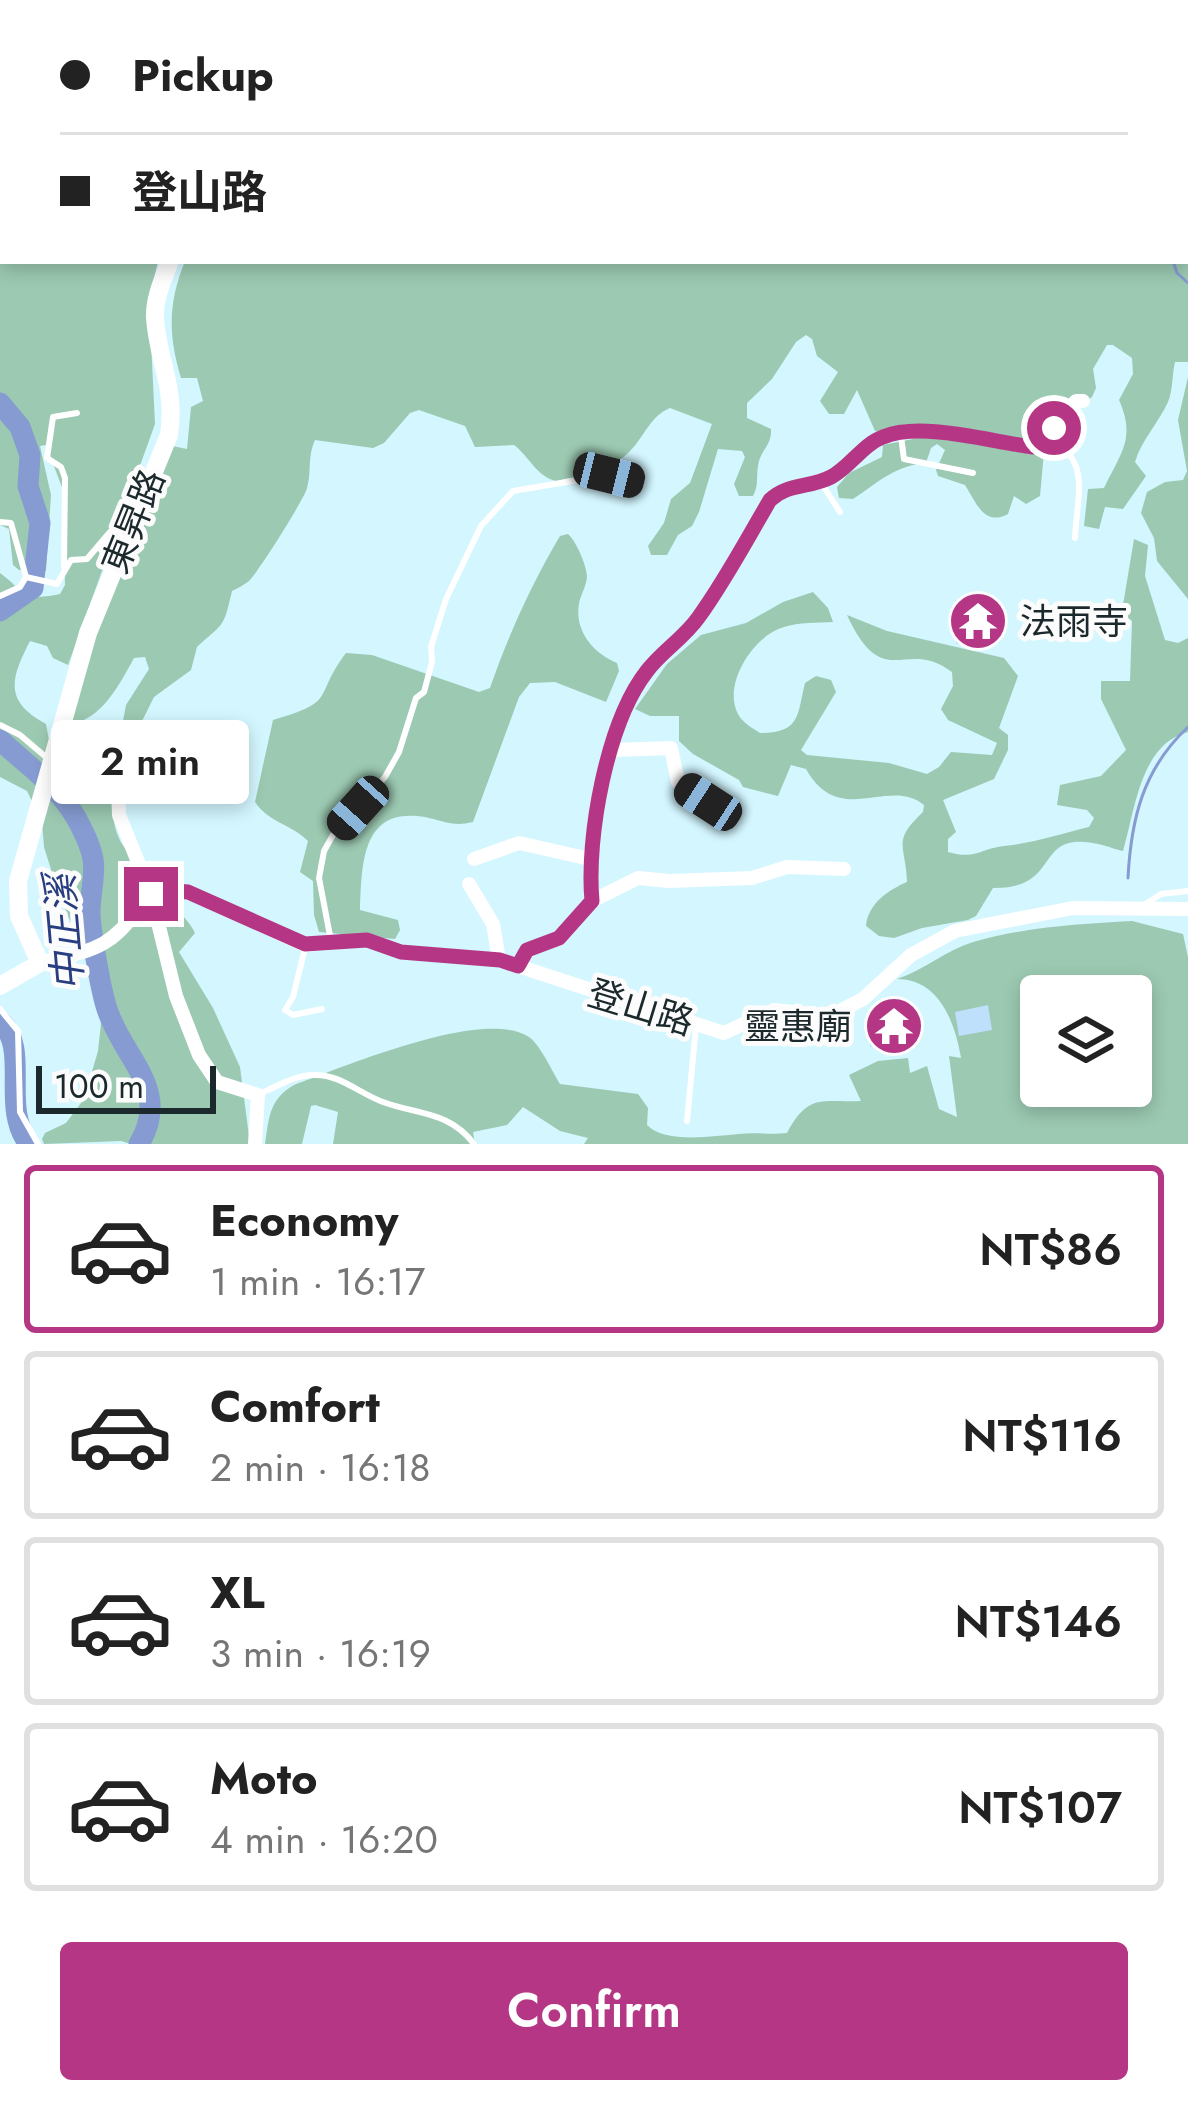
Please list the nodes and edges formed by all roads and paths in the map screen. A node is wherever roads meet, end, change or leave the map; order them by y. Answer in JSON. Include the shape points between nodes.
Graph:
{"nodes":[{"id":1,"x":169,"y":264,"type":"edge"},
{"id":2,"x":1083,"y":401,"type":"dead end"},
{"id":3,"x":77,"y":413,"type":"dead end"},
{"id":4,"x":900,"y":432,"type":"junction"},
{"id":5,"x":1048,"y":437,"type":"junction"},
{"id":6,"x":974,"y":473,"type":"dead end"},
{"id":7,"x":820,"y":481,"type":"junction"},
{"id":8,"x":639,"y":482,"type":"dead end"},
{"id":9,"x":840,"y":512,"type":"dead end"},
{"id":10,"x":134,"y":519,"type":"junction"},
{"id":11,"x":0,"y":522,"type":"edge"},
{"id":12,"x":1075,"y":538,"type":"dead end"},
{"id":13,"x":64,"y":567,"type":"junction"},
{"id":14,"x":26,"y":577,"type":"junction"},
{"id":15,"x":0,"y":596,"type":"edge"},
{"id":16,"x":0,"y":725,"type":"edge"},
{"id":17,"x":613,"y":750,"type":"junction"},
{"id":18,"x":46,"y":776,"type":"junction"},
{"id":19,"x":118,"y":787,"type":"dead end"},
{"id":20,"x":715,"y":804,"type":"dead end"},
{"id":21,"x":590,"y":859,"type":"junction"},
{"id":22,"x":474,"y":860,"type":"dead end"},
{"id":23,"x":844,"y":868,"type":"dead end"},
{"id":24,"x":469,"y":884,"type":"dead end"},
{"id":25,"x":1188,"y":891,"type":"edge"},
{"id":26,"x":151,"y":894,"type":"junction"},
{"id":27,"x":592,"y":901,"type":"junction"},
{"id":28,"x":1141,"y":907,"type":"junction"},
{"id":29,"x":1188,"y":909,"type":"edge"},
{"id":30,"x":305,"y":944,"type":"junction"},
{"id":31,"x":331,"y":944,"type":"junction"},
{"id":32,"x":500,"y":960,"type":"junction"},
{"id":33,"x":40,"y":963,"type":"junction"},
{"id":34,"x":518,"y":966,"type":"junction"},
{"id":35,"x":0,"y":986,"type":"edge"},
{"id":36,"x":0,"y":1009,"type":"edge"},
{"id":37,"x":322,"y":1009,"type":"dead end"},
{"id":38,"x":696,"y":1023,"type":"junction"},
{"id":39,"x":258,"y":1095,"type":"junction"},
{"id":40,"x":687,"y":1120,"type":"dead end"},
{"id":41,"x":38,"y":1144,"type":"edge"},
{"id":42,"x":255,"y":1144,"type":"edge"},
{"id":43,"x":474,"y":1144,"type":"edge"}],
"edges":[{"from":1,"to":10,"type":"street","name":"東昇路","via":[[155,317],[171,421]]},
{"from":2,"to":5,"type":"street"},
{"from":3,"to":13,"type":"lane","via":[[53,417],[46,458],[64,478]]},
{"from":4,"to":5,"type":"street","via":[[1033,447]]},
{"from":4,"to":6,"type":"lane","via":[[904,459]]},
{"from":4,"to":7,"type":"street"},
{"from":5,"to":12,"type":"lane","via":[[1071,449],[1079,465]]},
{"from":7,"to":9,"type":"lane"},
{"from":7,"to":17,"type":"street","via":[[781,489],[770,500],[697,620],[628,698]]},
{"from":8,"to":31,"type":"lane","via":[[609,475],[513,491],[481,526],[446,599],[424,692],[399,752],[324,851],[319,878]]},
{"from":10,"to":13,"type":"lane","via":[[87,559]]},
{"from":10,"to":18,"type":"street","name":"東昇路","via":[[88,633]]},
{"from":11,"to":14,"type":"lane","via":[[11,524]]},
{"from":13,"to":14,"type":"lane","via":[[57,584]]},
{"from":14,"to":15,"type":"lane"},
{"from":16,"to":18,"type":"lane","via":[[20,735]]},
{"from":17,"to":20,"type":"street","via":[[671,748],[678,782]]},
{"from":17,"to":21,"type":"street"},
{"from":18,"to":33,"type":"street","name":"東昇路","via":[[16,900]]},
{"from":19,"to":26,"type":"street","via":[[119,815]]},
{"from":21,"to":22,"type":"street","via":[[519,843]]},
{"from":21,"to":27,"type":"street"},
{"from":23,"to":27,"type":"street","via":[[638,878]]},
{"from":24,"to":32,"type":"street","via":[[493,924]]},
{"from":25,"to":28,"type":"lane"},
{"from":26,"to":30,"type":"street","name":"登山路","via":[[188,892]]},
{"from":26,"to":33,"type":"street","via":[[94,948]]},
{"from":26,"to":39,"type":"street","via":[[199,1055],[217,1082]]},
{"from":27,"to":34,"type":"street","via":[[559,938],[527,950]]},
{"from":28,"to":29,"type":"street","name":"登山路"},
{"from":28,"to":38,"type":"street","name":"登山路","via":[[1073,908],[955,931],[836,1012],[774,1010],[724,1034]]},
{"from":30,"to":31,"type":"street","name":"登山路"},
{"from":30,"to":37,"type":"lane","via":[[285,1010]]},
{"from":31,"to":32,"type":"street","name":"登山路","via":[[367,940],[401,952]]},
{"from":32,"to":34,"type":"street","name":"登山路"},
{"from":33,"to":35,"type":"street"},
{"from":34,"to":38,"type":"street","name":"登山路"},
{"from":36,"to":41,"type":"lane","via":[[18,1031],[20,1112]]},
{"from":38,"to":40,"type":"lane"},
{"from":39,"to":42,"type":"street"},
{"from":39,"to":43,"type":"lane","via":[[294,1078],[330,1077],[381,1102],[440,1116]]}]}
